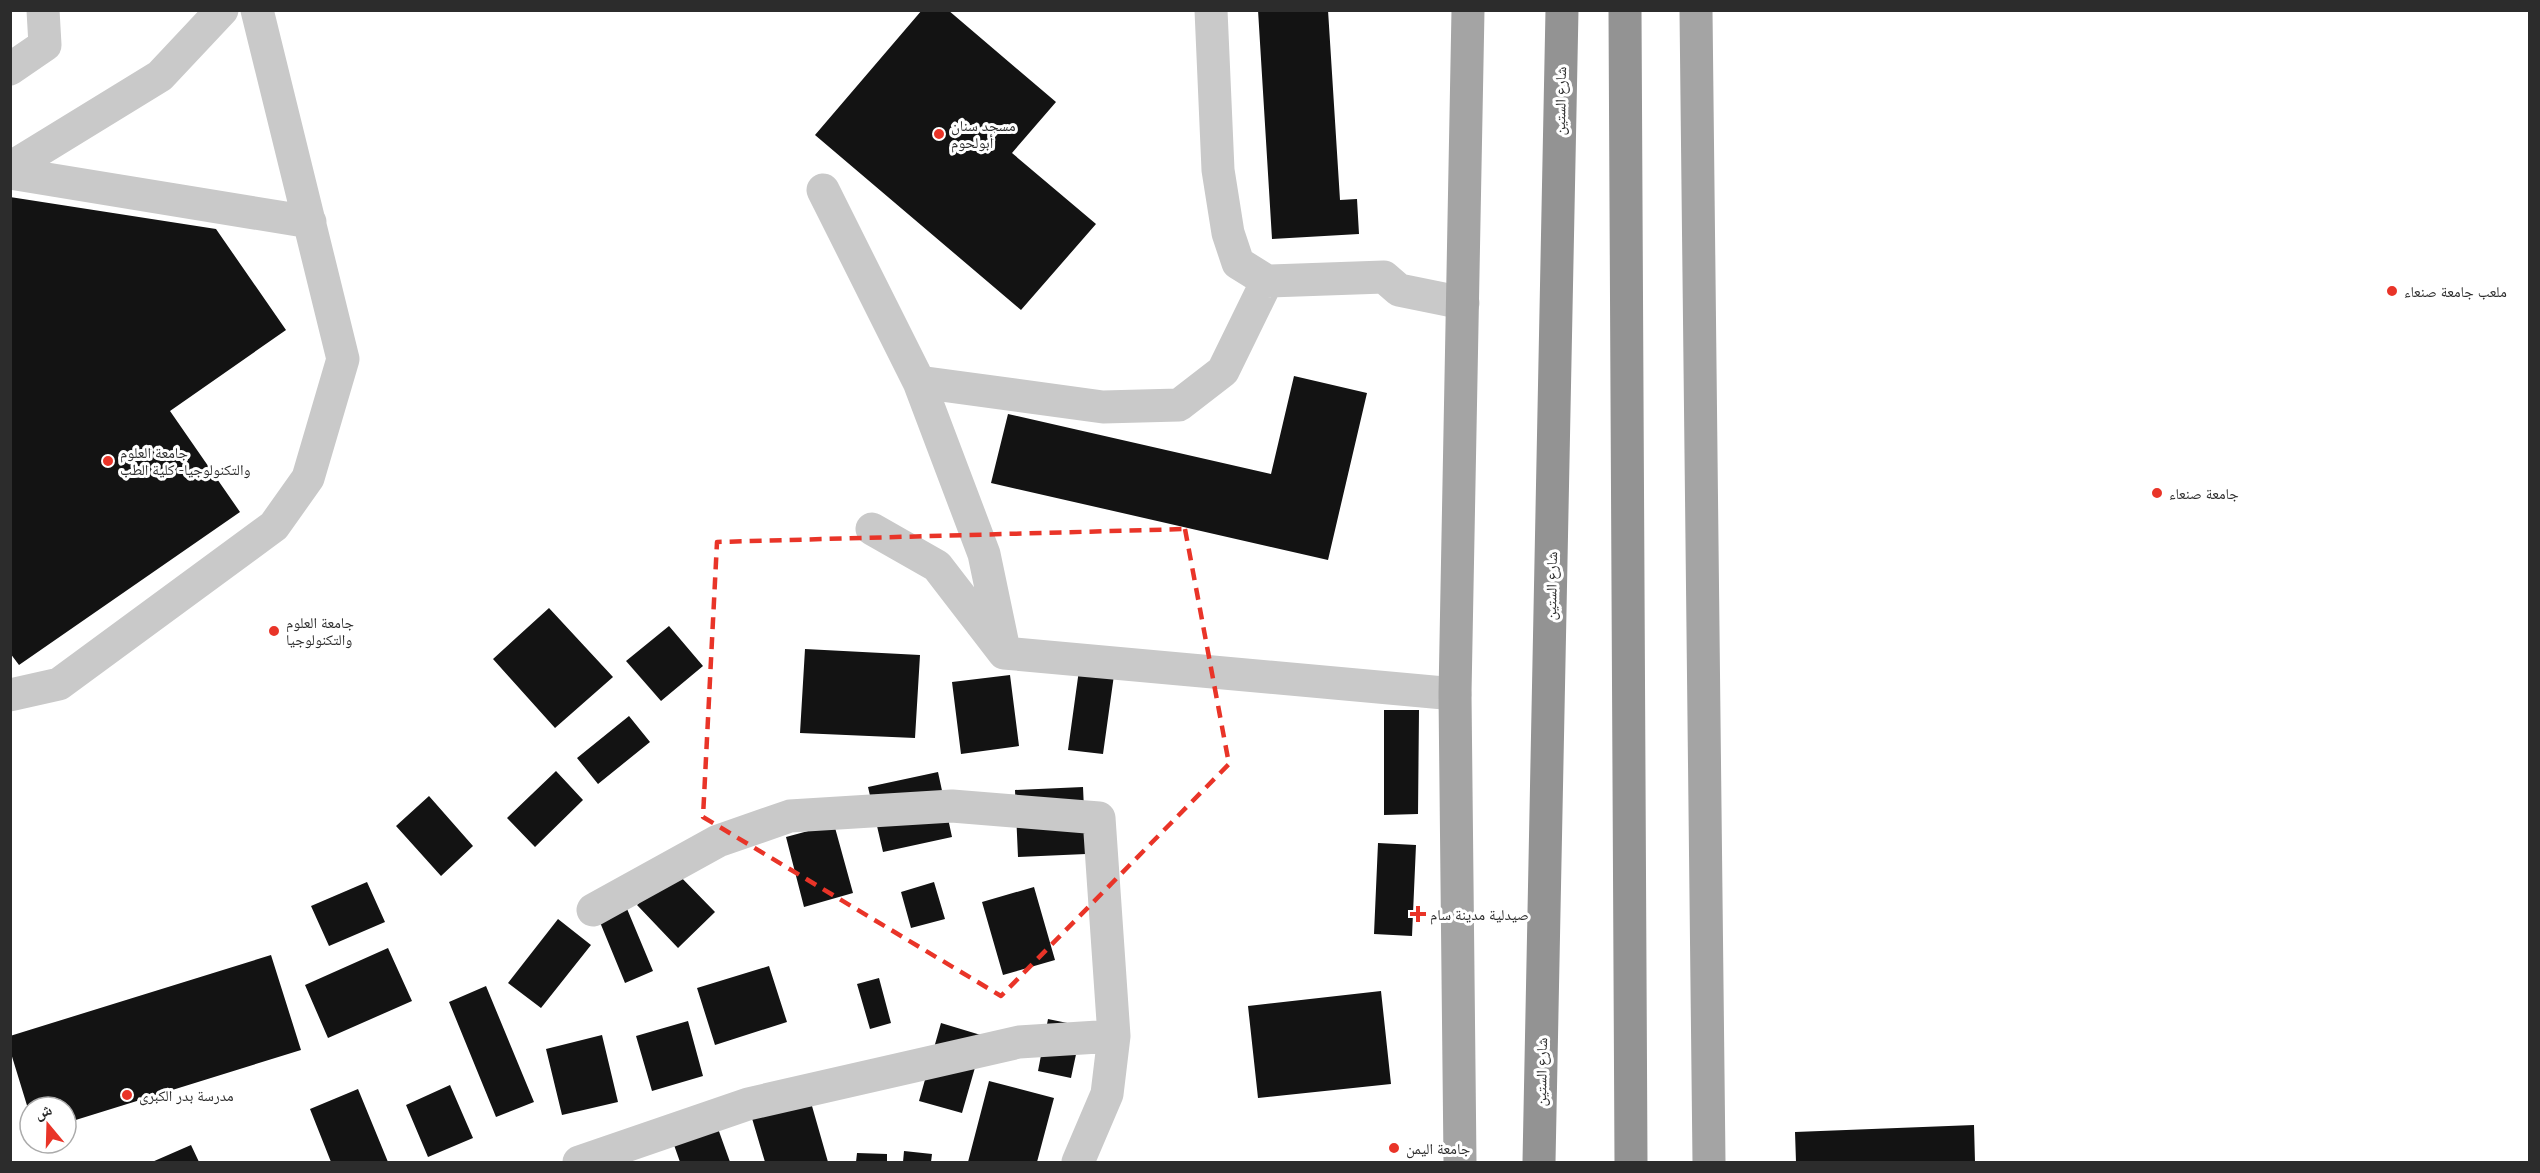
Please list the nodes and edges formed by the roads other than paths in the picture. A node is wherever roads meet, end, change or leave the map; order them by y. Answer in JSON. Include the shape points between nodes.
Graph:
{"nodes":[{"id":1,"x":43,"y":10,"type":"edge"},
{"id":2,"x":222,"y":10,"type":"edge"},
{"id":3,"x":257,"y":10,"type":"edge"},
{"id":4,"x":1211,"y":10,"type":"edge"},
{"id":5,"x":1468,"y":10,"type":"edge"},
{"id":6,"x":1562,"y":10,"type":"edge"},
{"id":7,"x":1625,"y":10,"type":"edge"},
{"id":8,"x":1696,"y":10,"type":"edge"},
{"id":9,"x":10,"y":69,"type":"edge"},
{"id":10,"x":10,"y":171,"type":"edge"},
{"id":11,"x":823,"y":190,"type":"dead end"},
{"id":12,"x":310,"y":222,"type":"junction"},
{"id":13,"x":1267,"y":281,"type":"junction"},
{"id":14,"x":1463,"y":303,"type":"junction"},
{"id":15,"x":919,"y":382,"type":"junction"},
{"id":16,"x":873,"y":529,"type":"dead end"},
{"id":17,"x":1004,"y":652,"type":"junction"},
{"id":18,"x":1455,"y":694,"type":"junction"},
{"id":19,"x":10,"y":695,"type":"edge"},
{"id":20,"x":593,"y":910,"type":"dead end"},
{"id":21,"x":1114,"y":1036,"type":"junction"},
{"id":22,"x":579,"y":1162,"type":"edge"},
{"id":23,"x":1078,"y":1162,"type":"edge"},
{"id":24,"x":1460,"y":1162,"type":"edge"},
{"id":25,"x":1539,"y":1162,"type":"edge"},
{"id":26,"x":1631,"y":1162,"type":"edge"},
{"id":27,"x":1709,"y":1162,"type":"edge"}],
"edges":[{"from":1,"to":9,"type":"street","via":[[45,45]]},
{"from":2,"to":10,"type":"street","via":[[160,76]]},
{"from":3,"to":12,"type":"street"},
{"from":4,"to":13,"type":"street","via":[[1218,170],[1228,233],[1238,263]]},
{"from":5,"to":14,"type":"main road"},
{"from":6,"to":25,"type":"highway","name":"شارع الستين"},
{"from":7,"to":26,"type":"highway"},
{"from":8,"to":27,"type":"main road"},
{"from":10,"to":12,"type":"street"},
{"from":11,"to":15,"type":"street"},
{"from":12,"to":19,"type":"street","via":[[343,359],[308,478],[274,526],[59,684]]},
{"from":13,"to":14,"type":"street","via":[[1384,277],[1399,290]]},
{"from":13,"to":15,"type":"street","via":[[1223,371],[1179,405],[1103,407]]},
{"from":14,"to":18,"type":"main road"},
{"from":15,"to":17,"type":"street","via":[[984,554]]},
{"from":16,"to":17,"type":"street","via":[[937,566]]},
{"from":17,"to":18,"type":"street"},
{"from":18,"to":24,"type":"main road"},
{"from":20,"to":21,"type":"street","via":[[718,841],[790,816],[952,806],[1099,818]]},
{"from":21,"to":22,"type":"street","via":[[1019,1042],[748,1104]]},
{"from":21,"to":23,"type":"street","via":[[1107,1094]]}]}
